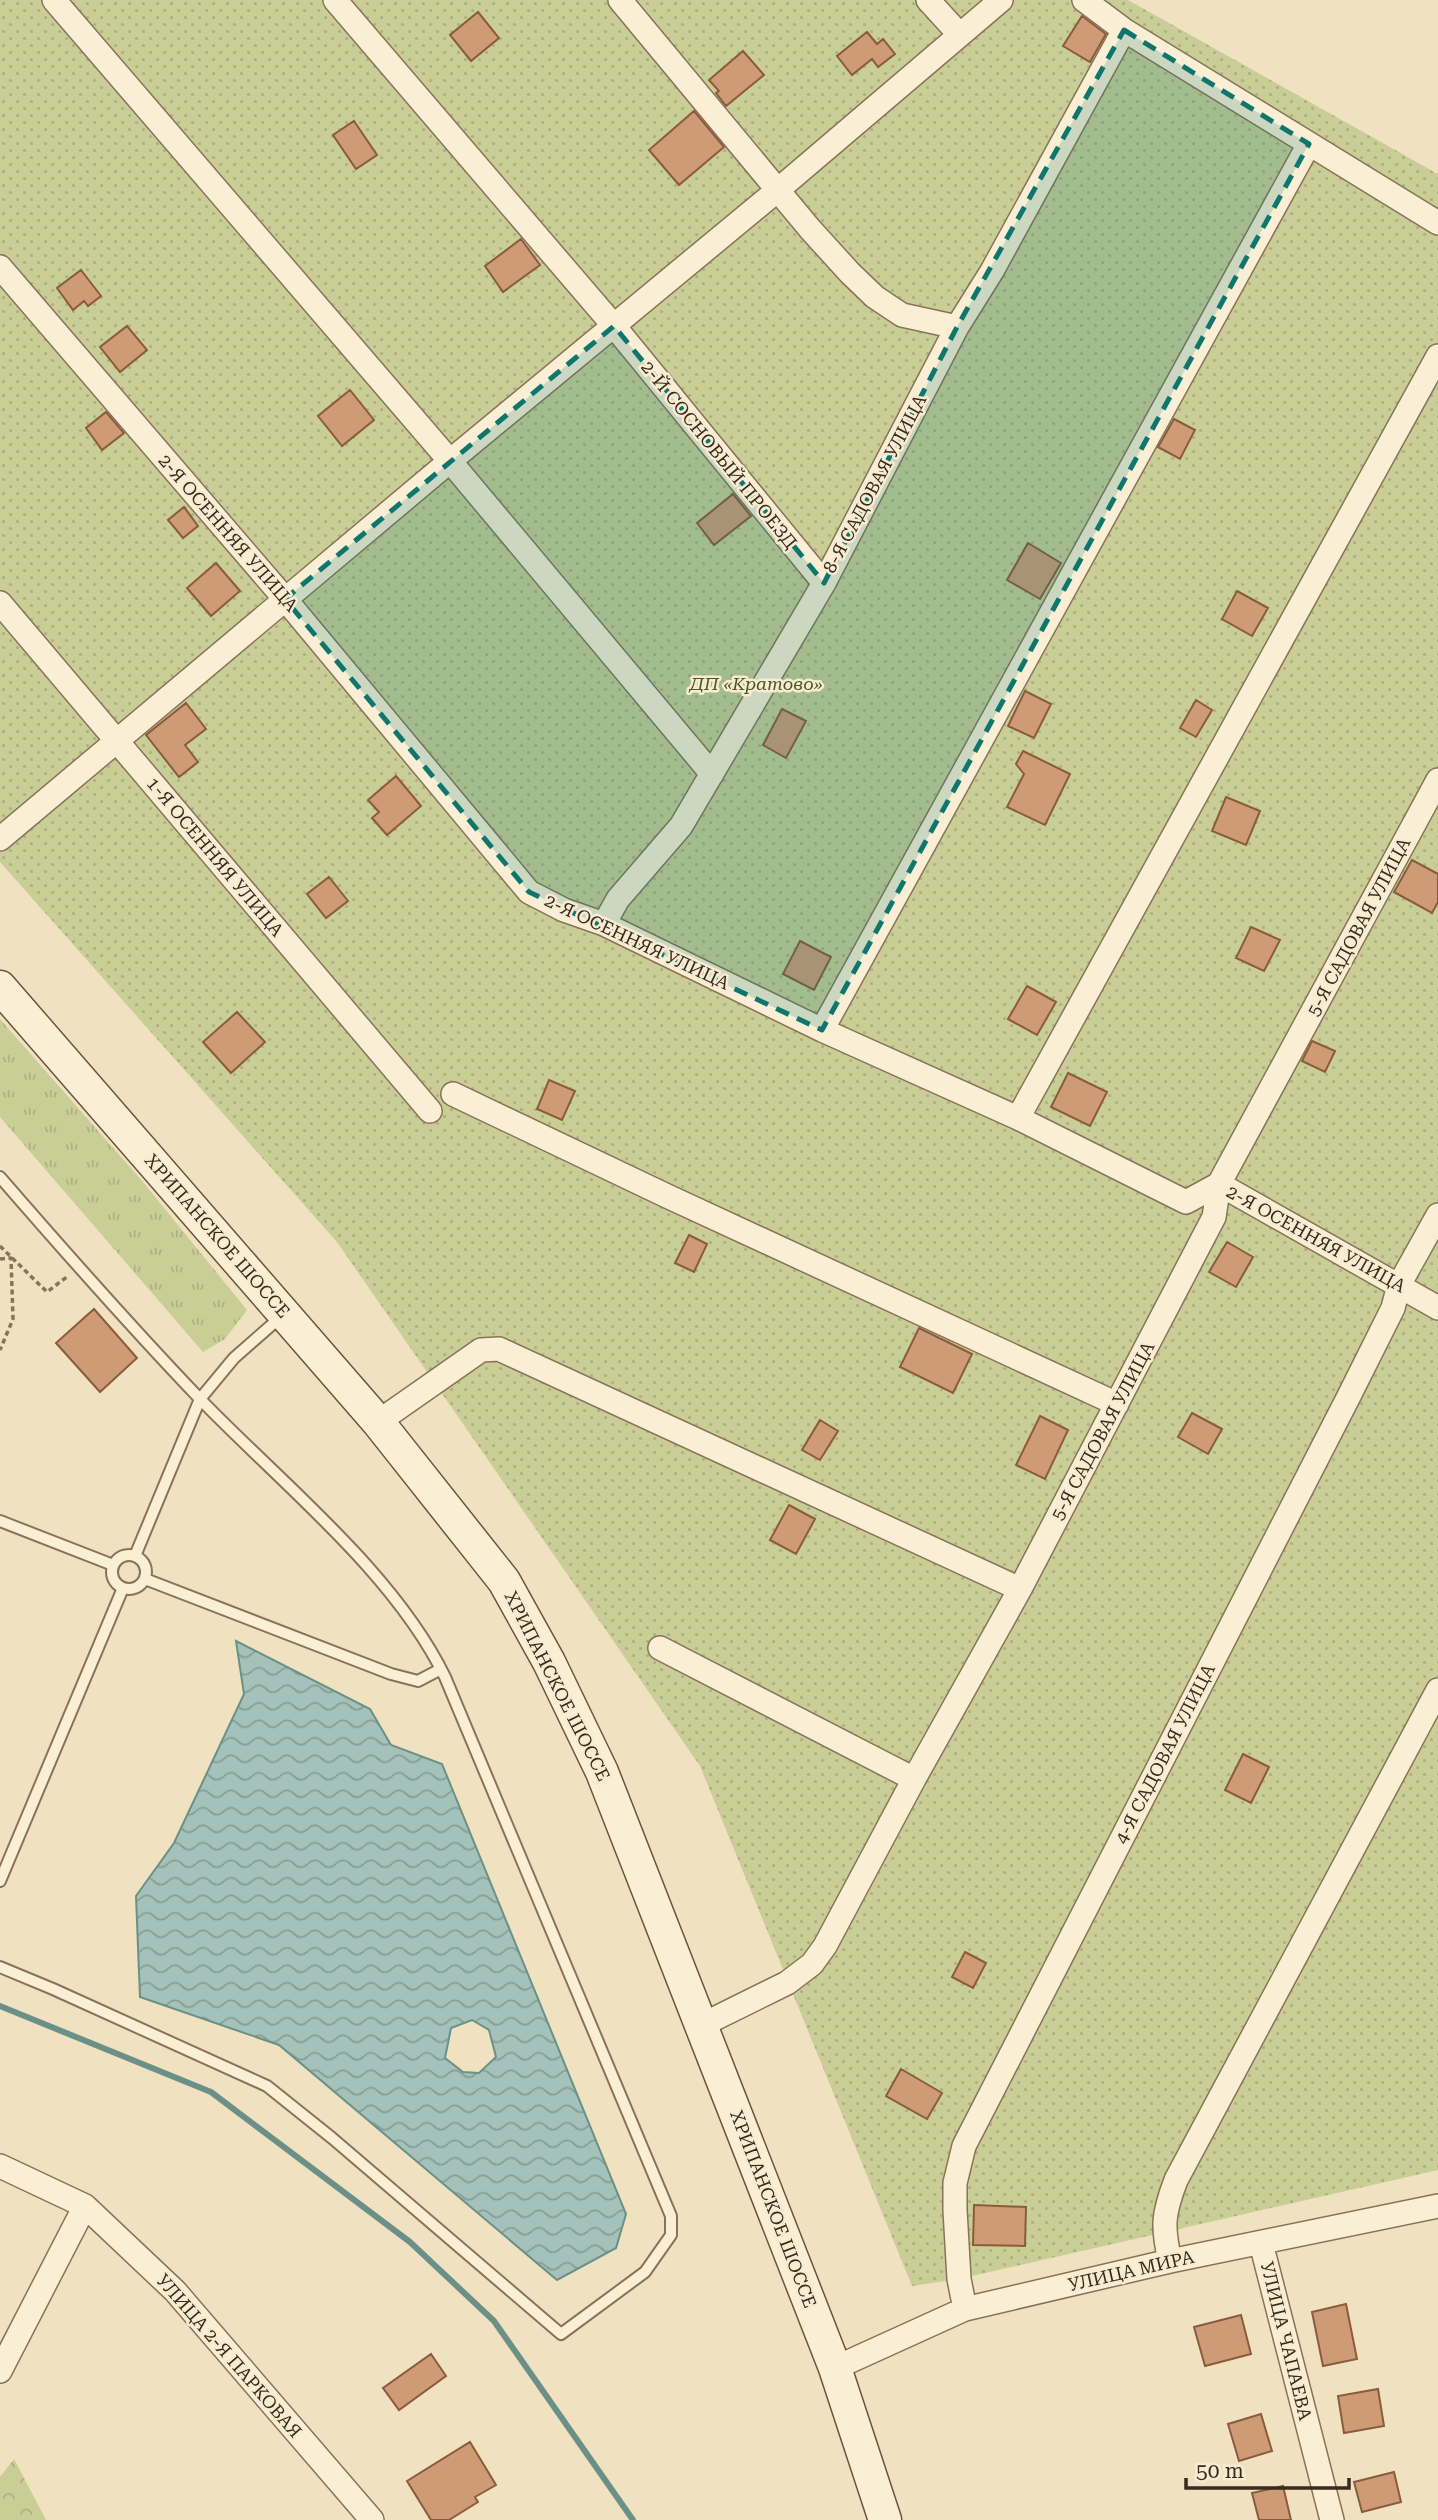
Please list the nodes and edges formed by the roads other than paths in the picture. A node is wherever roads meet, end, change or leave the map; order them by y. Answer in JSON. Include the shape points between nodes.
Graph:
{"nodes":[{"id":1,"x":54,"y":0,"type":"edge"},
{"id":2,"x":335,"y":0,"type":"edge"},
{"id":3,"x":620,"y":0,"type":"edge"},
{"id":4,"x":928,"y":0,"type":"edge"},
{"id":5,"x":1001,"y":0,"type":"edge"},
{"id":6,"x":1084,"y":0,"type":"edge"},
{"id":7,"x":1125,"y":30,"type":"junction"},
{"id":8,"x":959,"y":34,"type":"junction"},
{"id":9,"x":1309,"y":144,"type":"junction"},
{"id":10,"x":779,"y":189,"type":"junction"},
{"id":11,"x":1438,"y":223,"type":"edge"},
{"id":12,"x":0,"y":267,"type":"edge"},
{"id":13,"x":614,"y":326,"type":"junction"},
{"id":14,"x":957,"y":327,"type":"junction"},
{"id":15,"x":1438,"y":356,"type":"edge"},
{"id":16,"x":450,"y":461,"type":"junction"},
{"id":17,"x":824,"y":583,"type":"junction"},
{"id":18,"x":285,"y":599,"type":"junction"},
{"id":19,"x":0,"y":603,"type":"edge"},
{"id":20,"x":116,"y":741,"type":"junction"},
{"id":21,"x":712,"y":774,"type":"junction"},
{"id":22,"x":1438,"y":780,"type":"edge"},
{"id":23,"x":0,"y":839,"type":"edge"},
{"id":24,"x":604,"y":925,"type":"junction"},
{"id":25,"x":0,"y":987,"type":"edge"},
{"id":26,"x":822,"y":1030,"type":"junction"},
{"id":27,"x":453,"y":1094,"type":"dead end"},
{"id":28,"x":430,"y":1111,"type":"dead end"},
{"id":29,"x":1018,"y":1118,"type":"junction"},
{"id":30,"x":0,"y":1177,"type":"edge"},
{"id":31,"x":1219,"y":1184,"type":"junction"},
{"id":32,"x":1438,"y":1215,"type":"edge"},
{"id":33,"x":1399,"y":1285,"type":"junction"},
{"id":34,"x":1438,"y":1308,"type":"edge"},
{"id":35,"x":285,"y":1314,"type":"junction"},
{"id":36,"x":200,"y":1399,"type":"junction"},
{"id":37,"x":1117,"y":1404,"type":"junction"},
{"id":38,"x":378,"y":1422,"type":"junction"},
{"id":39,"x":0,"y":1521,"type":"edge"},
{"id":40,"x":135,"y":1556,"type":"junction"},
{"id":41,"x":113,"y":1565,"type":"junction"},
{"id":42,"x":145,"y":1579,"type":"junction"},
{"id":43,"x":123,"y":1588,"type":"junction"},
{"id":44,"x":1020,"y":1589,"type":"junction"},
{"id":45,"x":660,"y":1648,"type":"dead end"},
{"id":46,"x":441,"y":1669,"type":"junction"},
{"id":47,"x":1438,"y":1690,"type":"edge"},
{"id":48,"x":914,"y":1779,"type":"junction"},
{"id":49,"x":0,"y":1881,"type":"edge"},
{"id":50,"x":0,"y":1967,"type":"edge"},
{"id":51,"x":702,"y":2025,"type":"junction"},
{"id":52,"x":0,"y":2166,"type":"edge"},
{"id":53,"x":85,"y":2206,"type":"junction"},
{"id":54,"x":1438,"y":2206,"type":"edge"},
{"id":55,"x":1261,"y":2243,"type":"junction"},
{"id":56,"x":1170,"y":2261,"type":"junction"},
{"id":57,"x":965,"y":2309,"type":"junction"},
{"id":58,"x":835,"y":2368,"type":"junction"},
{"id":59,"x":0,"y":2371,"type":"edge"},
{"id":60,"x":372,"y":2520,"type":"edge"},
{"id":61,"x":885,"y":2520,"type":"edge"},
{"id":62,"x":1332,"y":2520,"type":"edge"}],
"edges":[{"from":1,"to":16,"type":"street"},
{"from":2,"to":13,"type":"street","name":"2-Й СОСНОВЫЙ ПРОЕЗД"},
{"from":3,"to":10,"type":"street"},
{"from":4,"to":8,"type":"street"},
{"from":5,"to":8,"type":"street"},
{"from":6,"to":7,"type":"street"},
{"from":7,"to":9,"type":"street"},
{"from":7,"to":14,"type":"street","name":"8-Я САДОВАЯ УЛИЦА"},
{"from":8,"to":10,"type":"street"},
{"from":9,"to":11,"type":"street"},
{"from":9,"to":26,"type":"street"},
{"from":10,"to":13,"type":"street"},
{"from":10,"to":14,"type":"street","via":[[875,297],[902,314]]},
{"from":12,"to":18,"type":"street","name":"2-Я ОСЕННЯЯ УЛИЦА"},
{"from":13,"to":16,"type":"street"},
{"from":13,"to":17,"type":"street","name":"2-Й СОСНОВЫЙ ПРОЕЗД"},
{"from":14,"to":17,"type":"street","name":"8-Я САДОВАЯ УЛИЦА"},
{"from":15,"to":29,"type":"street"},
{"from":16,"to":18,"type":"street"},
{"from":16,"to":21,"type":"street"},
{"from":17,"to":21,"type":"street","name":"8-Я САДОВАЯ УЛИЦА"},
{"from":18,"to":20,"type":"street"},
{"from":18,"to":24,"type":"street","name":"2-Я ОСЕННЯЯ УЛИЦА","via":[[529,892]]},
{"from":19,"to":20,"type":"street","name":"1-Я ОСЕННЯЯ УЛИЦА"},
{"from":20,"to":23,"type":"street"},
{"from":20,"to":28,"type":"street","name":"1-Я ОСЕННЯЯ УЛИЦА"},
{"from":21,"to":24,"type":"street","name":"8-Я САДОВАЯ УЛИЦА","via":[[681,826],[618,899]]},
{"from":22,"to":31,"type":"street","name":"5-Я САДОВАЯ УЛИЦА"},
{"from":24,"to":26,"type":"street","name":"2-Я ОСЕННЯЯ УЛИЦА"},
{"from":25,"to":35,"type":"main road","name":"ХРИПАНСКОЕ ШОССЕ"},
{"from":26,"to":29,"type":"street","name":"2-Я ОСЕННЯЯ УЛИЦА"},
{"from":27,"to":37,"type":"street"},
{"from":29,"to":31,"type":"street","name":"2-Я ОСЕННЯЯ УЛИЦА","via":[[1186,1202]]},
{"from":30,"to":36,"type":"lane"},
{"from":31,"to":33,"type":"street","name":"2-Я ОСЕННЯЯ УЛИЦА"},
{"from":31,"to":37,"type":"street","name":"5-Я САДОВАЯ УЛИЦА","via":[[1214,1217]]},
{"from":32,"to":33,"type":"street","name":"4-Я САДОВАЯ УЛИЦА"},
{"from":33,"to":34,"type":"street","name":"2-Я ОСЕННЯЯ УЛИЦА"},
{"from":33,"to":57,"type":"street","name":"4-Я САДОВАЯ УЛИЦА","via":[[1393,1308],[1355,1385],[964,2146],[955,2210]]},
{"from":35,"to":36,"type":"lane","via":[[234,1358]]},
{"from":35,"to":38,"type":"main road","name":"ХРИПАНСКОЕ ШОССЕ"},
{"from":36,"to":40,"type":"lane"},
{"from":36,"to":46,"type":"lane","via":[[352,1549],[408,1617]]},
{"from":37,"to":44,"type":"street","name":"5-Я САДОВАЯ УЛИЦА"},
{"from":38,"to":44,"type":"street","via":[[481,1350],[499,1349]]},
{"from":38,"to":51,"type":"main road","name":"ХРИПАНСКОЕ ШОССЕ","via":[[504,1581],[549,1662],[602,1772]]},
{"from":39,"to":41,"type":"lane"},
{"from":40,"to":41,"type":"lane","via":[[120,1558]]},
{"from":40,"to":42,"type":"lane","via":[[144,1565]]},
{"from":41,"to":43,"type":"lane","via":[[112,1576]]},
{"from":42,"to":43,"type":"lane","via":[[137,1587]]},
{"from":42,"to":46,"type":"lane","via":[[391,1674],[418,1681]]},
{"from":43,"to":49,"type":"lane"},
{"from":44,"to":48,"type":"street","name":"5-Я САДОВАЯ УЛИЦА"},
{"from":45,"to":48,"type":"street"},
{"from":46,"to":50,"type":"lane","via":[[671,2216],[671,2235],[645,2272],[561,2334],[267,2086]]},
{"from":47,"to":56,"type":"street","via":[[1177,2180],[1163,2229]]},
{"from":48,"to":51,"type":"street","name":"5-Я САДОВАЯ УЛИЦА","via":[[812,1964],[787,1983]]},
{"from":51,"to":58,"type":"main road","name":"ХРИПАНСКОЕ ШОССЕ"},
{"from":52,"to":53,"type":"street","name":"УЛИЦА 2-Я ПАРКОВАЯ"},
{"from":53,"to":59,"type":"street"},
{"from":53,"to":60,"type":"street","name":"УЛИЦА 2-Я ПАРКОВАЯ","via":[[175,2291]]},
{"from":54,"to":55,"type":"street","name":"УЛИЦА МИРА"},
{"from":55,"to":56,"type":"street","name":"УЛИЦА МИРА"},
{"from":55,"to":62,"type":"street","name":"УЛИЦА ЧАПАЕВА"},
{"from":56,"to":57,"type":"street","name":"УЛИЦА МИРА"},
{"from":57,"to":58,"type":"street","name":"УЛИЦА МИРА"},
{"from":58,"to":61,"type":"main road","name":"ХРИПАНСКОЕ ШОССЕ"}]}
